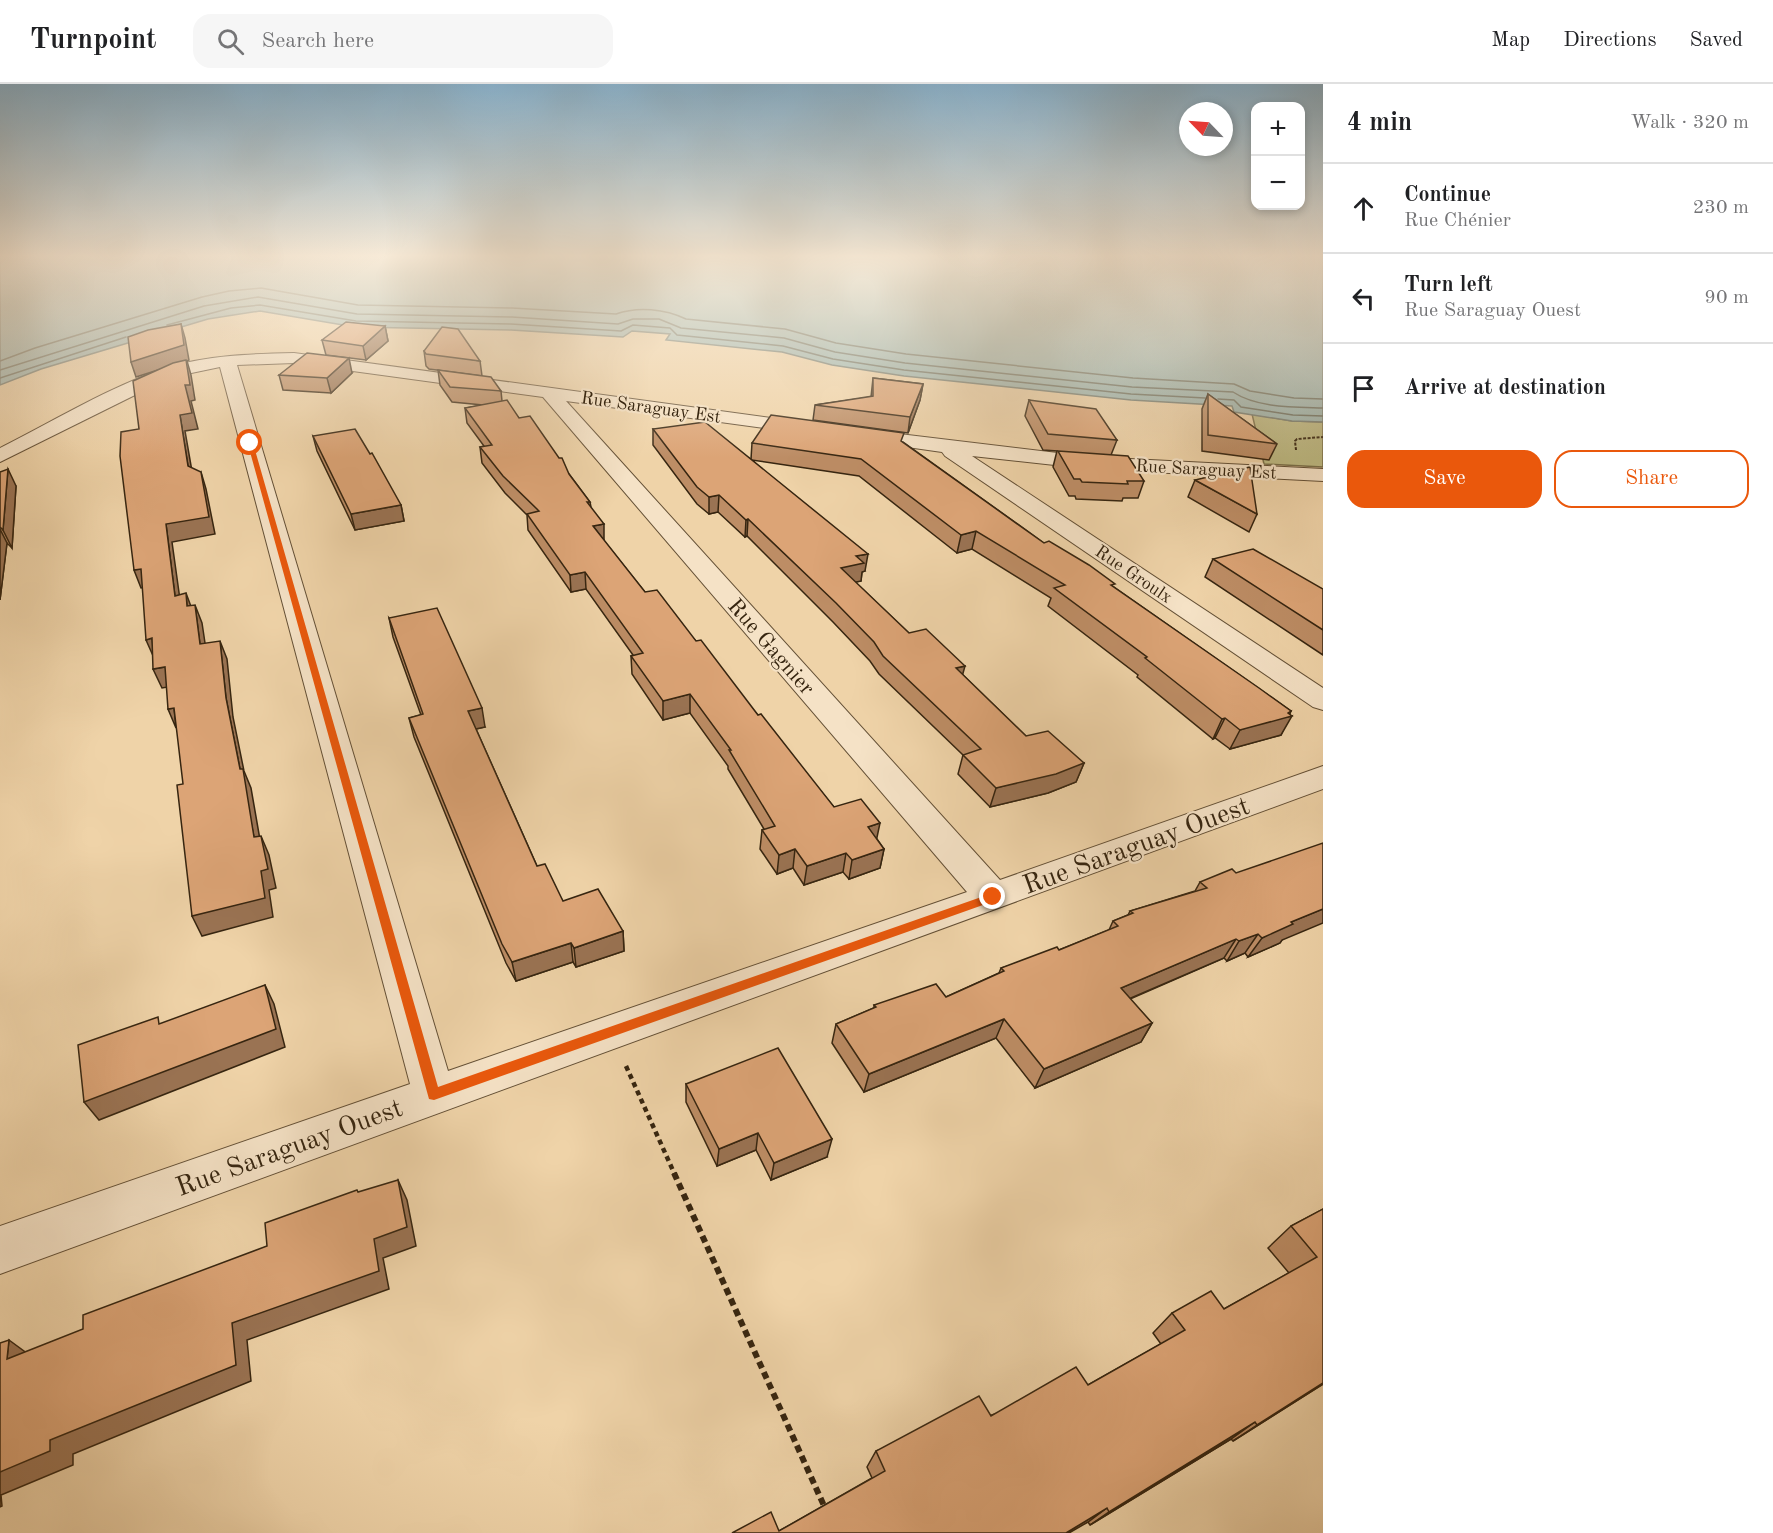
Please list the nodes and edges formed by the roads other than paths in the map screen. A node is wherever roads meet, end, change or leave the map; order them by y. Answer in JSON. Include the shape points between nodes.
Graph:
{"nodes":[{"id":1,"x":227,"y":360,"type":"junction"},
{"id":2,"x":550,"y":394,"type":"junction"},
{"id":3,"x":946,"y":447,"type":"junction"},
{"id":4,"x":0,"y":456,"type":"edge"},
{"id":5,"x":1323,"y":475,"type":"edge"},
{"id":6,"x":1323,"y":701,"type":"edge"},
{"id":7,"x":1323,"y":777,"type":"edge"},
{"id":8,"x":993,"y":897,"type":"junction"},
{"id":9,"x":434,"y":1095,"type":"junction"},
{"id":10,"x":0,"y":1250,"type":"edge"}],
"edges":[{"from":1,"to":2,"type":"street","name":"Rue Saraguay Est","via":[[294,358]]},
{"from":1,"to":4,"type":"street","name":"Rue Saraguay Est","via":[[149,381]]},
{"from":1,"to":9,"type":"street"},
{"from":2,"to":3,"type":"street","name":"Rue Saraguay Est"},
{"from":2,"to":8,"type":"street","name":"Rue Gagnier"},
{"from":3,"to":5,"type":"street","name":"Rue Saraguay Est","via":[[1091,463]]},
{"from":3,"to":6,"type":"street","name":"Rue Groulx"},
{"from":7,"to":8,"type":"street","name":"Rue Saraguay Ouest"},
{"from":8,"to":9,"type":"street","name":"Rue Saraguay Ouest"},
{"from":9,"to":10,"type":"street","name":"Rue Saraguay Ouest"}]}
